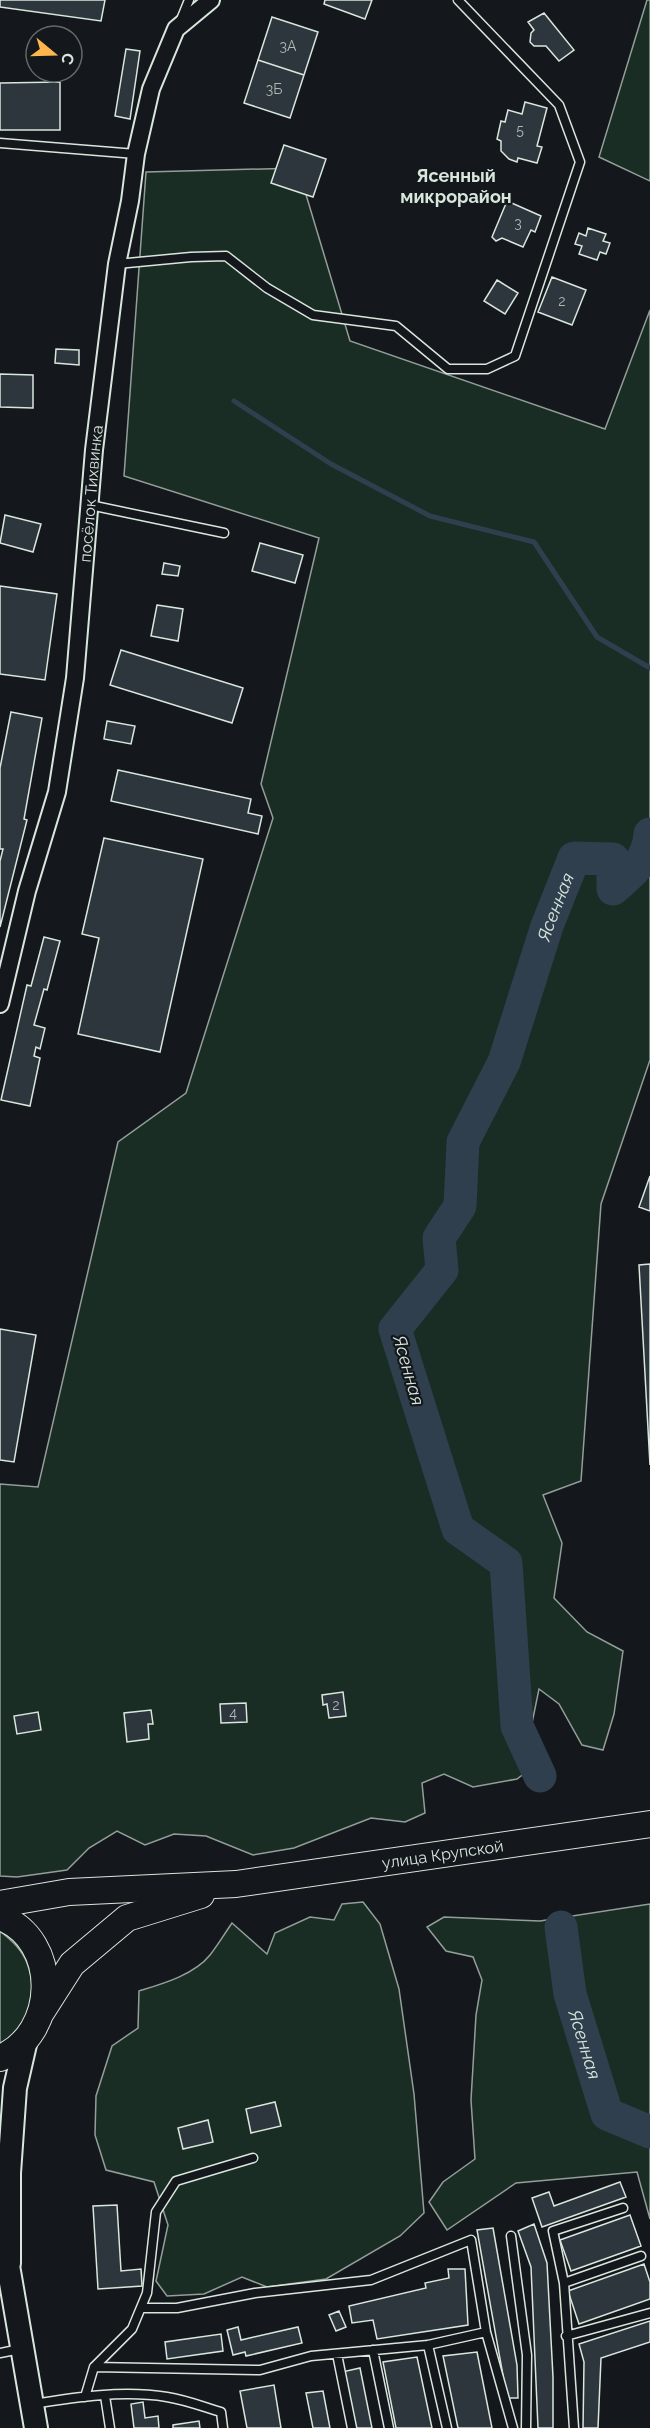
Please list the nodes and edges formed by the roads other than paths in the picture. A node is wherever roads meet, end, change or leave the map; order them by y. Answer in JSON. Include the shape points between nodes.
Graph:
{"nodes":[{"id":1,"x":189,"y":0,"type":"edge"},
{"id":2,"x":211,"y":0,"type":"edge"},
{"id":3,"x":459,"y":0,"type":"edge"},
{"id":4,"x":176,"y":29,"type":"junction"},
{"id":5,"x":0,"y":143,"type":"edge"},
{"id":6,"x":136,"y":154,"type":"junction"},
{"id":7,"x":117,"y":264,"type":"junction"},
{"id":8,"x":90,"y":505,"type":"junction"},
{"id":9,"x":224,"y":533,"type":"dead end"},
{"id":10,"x":0,"y":1004,"type":"edge"},
{"id":11,"x":650,"y":1824,"type":"edge"},
{"id":12,"x":236,"y":1884,"type":"junction"},
{"id":13,"x":0,"y":1904,"type":"edge"},
{"id":14,"x":0,"y":1917,"type":"edge"},
{"id":15,"x":42,"y":2011,"type":"junction"},
{"id":16,"x":27,"y":2040,"type":"junction"},
{"id":17,"x":0,"y":2058,"type":"edge"},
{"id":18,"x":253,"y":2158,"type":"dead end"},
{"id":19,"x":623,"y":2208,"type":"dead end"},
{"id":20,"x":0,"y":2226,"type":"edge"},
{"id":21,"x":511,"y":2236,"type":"dead end"},
{"id":22,"x":641,"y":2256,"type":"dead end"},
{"id":23,"x":9,"y":2263,"type":"junction"},
{"id":24,"x":564,"y":2283,"type":"junction"},
{"id":25,"x":141,"y":2308,"type":"junction"},
{"id":26,"x":650,"y":2313,"type":"edge"},
{"id":27,"x":486,"y":2332,"type":"junction"},
{"id":28,"x":566,"y":2336,"type":"junction"},
{"id":29,"x":428,"y":2345,"type":"junction"},
{"id":30,"x":23,"y":2349,"type":"junction"},
{"id":31,"x":373,"y":2350,"type":"junction"},
{"id":32,"x":0,"y":2353,"type":"edge"},
{"id":33,"x":337,"y":2354,"type":"junction"},
{"id":34,"x":94,"y":2367,"type":"junction"},
{"id":35,"x":105,"y":2396,"type":"junction"},
{"id":36,"x":85,"y":2397,"type":"junction"},
{"id":37,"x":32,"y":2404,"type":"junction"},
{"id":38,"x":36,"y":2428,"type":"edge"},
{"id":39,"x":110,"y":2428,"type":"edge"},
{"id":40,"x":223,"y":2428,"type":"edge"},
{"id":41,"x":352,"y":2428,"type":"edge"},
{"id":42,"x":389,"y":2428,"type":"edge"},
{"id":43,"x":447,"y":2428,"type":"edge"},
{"id":44,"x":513,"y":2428,"type":"edge"},
{"id":45,"x":526,"y":2428,"type":"edge"},
{"id":46,"x":573,"y":2428,"type":"edge"}],
"edges":[{"from":1,"to":4,"type":"lane"},
{"from":2,"to":4,"type":"street","name":"посёлок Тихвинка"},
{"from":3,"to":7,"type":"lane","via":[[559,105],[580,162],[515,356],[487,369],[448,369],[396,326],[313,315],[267,288],[226,256]]},
{"from":4,"to":6,"type":"street","name":"посёлок Тихвинка","via":[[151,89]]},
{"from":5,"to":6,"type":"lane"},
{"from":6,"to":7,"type":"street","name":"посёлок Тихвинка"},
{"from":7,"to":8,"type":"street","name":"посёлок Тихвинка"},
{"from":8,"to":9,"type":"lane"},
{"from":8,"to":10,"type":"street","name":"посёлок Тихвинка","via":[[75,678],[57,792],[27,891]]},
{"from":11,"to":12,"type":"main road","name":"улица Крупской"},
{"from":12,"to":13,"type":"main road","name":"улица Крупской","via":[[69,1892]]},
{"from":12,"to":15,"type":"main road","name":"улица Крупской","via":[[127,1918],[72,1964]]},
{"from":14,"to":15,"type":"main road","via":[[22,1932],[36,1949],[44,1968],[46,1990]]},
{"from":15,"to":16,"type":"main road","name":"улица Крупской"},
{"from":16,"to":17,"type":"main road"},
{"from":16,"to":23,"type":"main road","via":[[14,2099]]},
{"from":18,"to":25,"type":"lane","via":[[176,2181],[156,2212],[147,2293]]},
{"from":19,"to":24,"type":"lane","via":[[553,2231]]},
{"from":20,"to":23,"type":"main road"},
{"from":21,"to":45,"type":"lane","via":[[527,2355]]},
{"from":22,"to":24,"type":"lane"},
{"from":23,"to":30,"type":"main road"},
{"from":24,"to":28,"type":"lane"},
{"from":25,"to":27,"type":"lane","via":[[177,2308],[255,2293],[371,2280],[471,2240]]},
{"from":25,"to":34,"type":"lane","via":[[132,2329]]},
{"from":26,"to":28,"type":"lane"},
{"from":27,"to":29,"type":"lane"},
{"from":27,"to":44,"type":"lane"},
{"from":28,"to":46,"type":"lane"},
{"from":29,"to":31,"type":"lane"},
{"from":29,"to":43,"type":"lane"},
{"from":30,"to":32,"type":"lane"},
{"from":30,"to":37,"type":"main road"},
{"from":31,"to":33,"type":"lane"},
{"from":31,"to":42,"type":"lane"},
{"from":33,"to":34,"type":"lane","via":[[311,2356],[260,2370]]},
{"from":33,"to":41,"type":"lane"},
{"from":34,"to":36,"type":"lane"},
{"from":35,"to":36,"type":"lane"},
{"from":35,"to":39,"type":"lane"},
{"from":35,"to":40,"type":"lane","via":[[170,2397],[222,2412]]},
{"from":36,"to":37,"type":"lane"},
{"from":37,"to":38,"type":"main road"}]}
